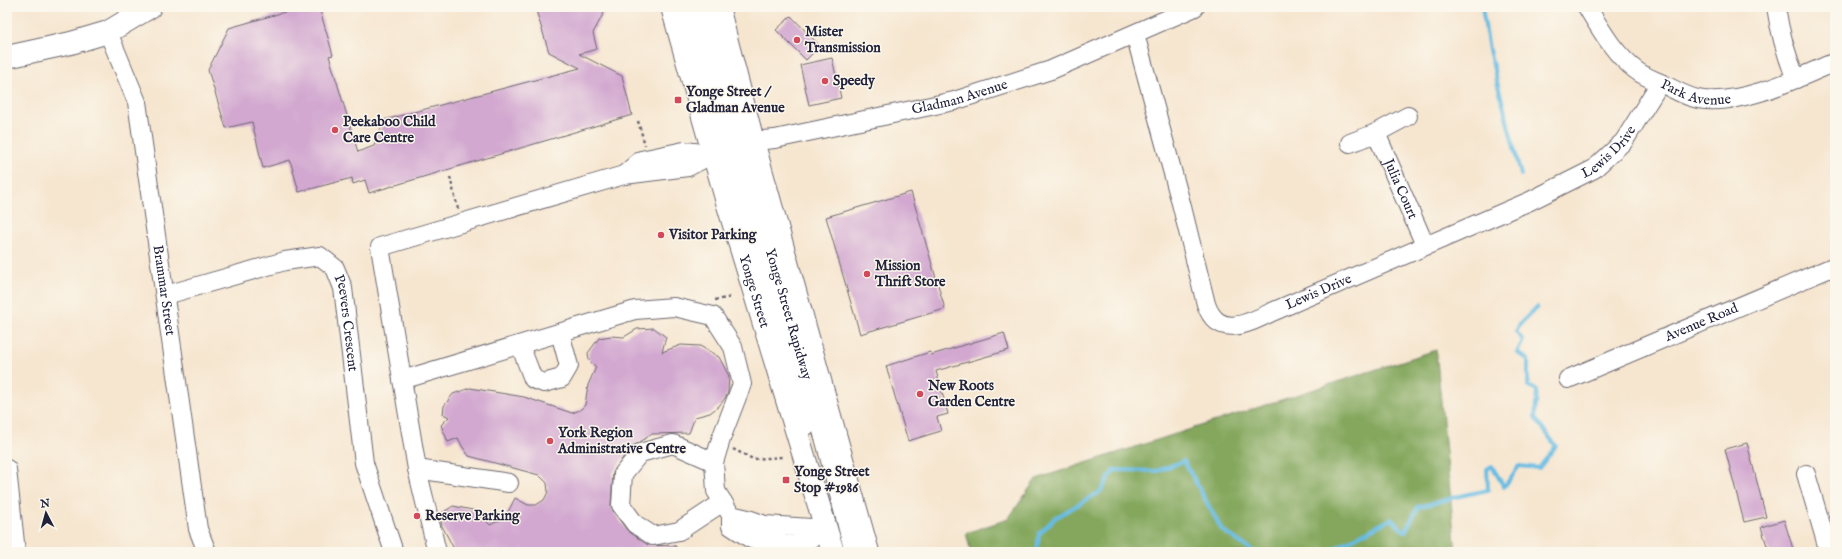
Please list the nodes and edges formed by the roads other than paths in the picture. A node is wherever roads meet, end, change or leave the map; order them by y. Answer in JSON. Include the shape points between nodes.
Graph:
{"nodes":[{"id":1,"x":150,"y":7,"type":"edge"},
{"id":2,"x":672,"y":7,"type":"edge"},
{"id":3,"x":689,"y":7,"type":"edge"},
{"id":4,"x":702,"y":7,"type":"edge"},
{"id":5,"x":718,"y":7,"type":"edge"},
{"id":6,"x":1195,"y":7,"type":"edge"},
{"id":7,"x":1587,"y":7,"type":"edge"},
{"id":8,"x":1776,"y":7,"type":"edge"},
{"id":9,"x":108,"y":32,"type":"junction"},
{"id":10,"x":1135,"y":34,"type":"junction"},
{"id":11,"x":7,"y":57,"type":"edge"},
{"id":12,"x":1835,"y":62,"type":"edge"},
{"id":13,"x":1796,"y":79,"type":"junction"},
{"id":14,"x":1660,"y":83,"type":"junction"},
{"id":15,"x":1408,"y":116,"type":"dead end"},
{"id":16,"x":1376,"y":133,"type":"junction"},
{"id":17,"x":1350,"y":143,"type":"dead end"},
{"id":18,"x":734,"y":148,"type":"junction"},
{"id":19,"x":1426,"y":245,"type":"junction"},
{"id":20,"x":1835,"y":266,"type":"edge"},
{"id":21,"x":166,"y":295,"type":"junction"},
{"id":22,"x":560,"y":333,"type":"junction"},
{"id":23,"x":520,"y":345,"type":"junction"},
{"id":24,"x":1568,"y":379,"type":"dead end"},
{"id":25,"x":402,"y":380,"type":"junction"},
{"id":26,"x":714,"y":462,"type":"junction"},
{"id":27,"x":7,"y":469,"type":"edge"},
{"id":28,"x":416,"y":469,"type":"junction"},
{"id":29,"x":1806,"y":474,"type":"dead end"},
{"id":30,"x":509,"y":483,"type":"dead end"},
{"id":31,"x":727,"y":509,"type":"junction"},
{"id":32,"x":827,"y":529,"type":"junction"},
{"id":33,"x":16,"y":552,"type":"edge"},
{"id":34,"x":206,"y":552,"type":"edge"},
{"id":35,"x":394,"y":552,"type":"edge"},
{"id":36,"x":437,"y":552,"type":"edge"},
{"id":37,"x":833,"y":552,"type":"edge"},
{"id":38,"x":840,"y":552,"type":"edge"},
{"id":39,"x":854,"y":552,"type":"edge"},
{"id":40,"x":868,"y":552,"type":"edge"},
{"id":41,"x":1829,"y":552,"type":"edge"}],
"edges":[{"from":1,"to":9,"type":"main road"},
{"from":2,"to":18,"type":"main road","name":"Yonge Street"},
{"from":3,"to":18,"type":"street","name":"Yonge Street Rapidway"},
{"from":4,"to":18,"type":"street","name":"Yonge Street Rapidway"},
{"from":5,"to":18,"type":"main road","name":"Yonge Street"},
{"from":6,"to":10,"type":"street","name":"Gladman Avenue"},
{"from":7,"to":14,"type":"street","name":"Park Avenue","via":[[1611,46],[1637,71]]},
{"from":8,"to":13,"type":"street","via":[[1786,56]]},
{"from":9,"to":11,"type":"main road"},
{"from":9,"to":21,"type":"street","name":"Brammar Street","via":[[137,102]]},
{"from":10,"to":18,"type":"street","name":"Gladman Avenue","via":[[1052,70],[954,101]]},
{"from":10,"to":19,"type":"street","name":"Lewis Drive","via":[[1203,294],[1208,311],[1217,322],[1225,326],[1249,324]]},
{"from":12,"to":13,"type":"street","name":"Park Avenue"},
{"from":13,"to":14,"type":"street","name":"Park Avenue","via":[[1752,95],[1718,99],[1699,99]]},
{"from":14,"to":19,"type":"street","name":"Lewis Drive","via":[[1624,141],[1594,169],[1530,201]]},
{"from":15,"to":16,"type":"street"},
{"from":16,"to":17,"type":"street"},
{"from":16,"to":19,"type":"street","name":"Julia Court"},
{"from":18,"to":25,"type":"street","name":"Gladman Avenue","via":[[684,151],[642,160],[624,175],[380,247]]},
{"from":18,"to":32,"type":"main road","name":"Yonge Street"},
{"from":18,"to":38,"type":"street","name":"Yonge Street Rapidway"},
{"from":18,"to":39,"type":"street","name":"Yonge Street Rapidway","via":[[825,441]]},
{"from":18,"to":40,"type":"main road","name":"Yonge Street"},
{"from":20,"to":24,"type":"street","name":"Avenue Road"},
{"from":21,"to":34,"type":"street","name":"Brammar Street","via":[[198,529]]},
{"from":21,"to":35,"type":"street","name":"Peevers Crescent","via":[[305,257],[320,256],[335,268],[343,288],[364,463]]},
{"from":22,"to":23,"type":"street"},
{"from":22,"to":23,"type":"street","via":[[569,366],[562,378],[544,383],[533,379]]},
{"from":22,"to":26,"type":"street","via":[[635,310],[674,307],[713,316],[733,347],[742,384]]},
{"from":23,"to":25,"type":"street"},
{"from":25,"to":28,"type":"street"},
{"from":26,"to":31,"type":"street","via":[[716,491]]},
{"from":26,"to":31,"type":"street","via":[[673,444],[640,453],[623,474],[621,505],[635,524],[653,536],[679,531]]},
{"from":27,"to":33,"type":"street"},
{"from":28,"to":30,"type":"street"},
{"from":28,"to":36,"type":"street"},
{"from":29,"to":41,"type":"street"},
{"from":31,"to":32,"type":"street","via":[[731,526],[751,539],[801,545]]},
{"from":32,"to":37,"type":"main road","name":"Yonge Street"}]}
